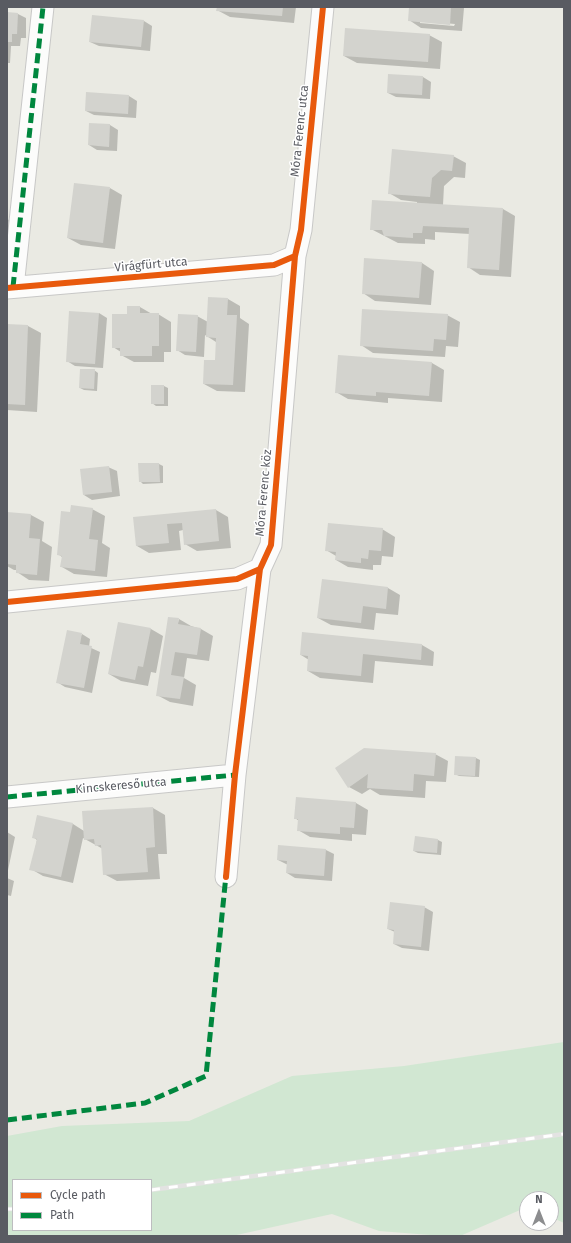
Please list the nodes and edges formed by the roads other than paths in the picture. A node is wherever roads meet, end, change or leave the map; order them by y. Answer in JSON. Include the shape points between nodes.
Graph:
{"nodes":[{"id":1,"x":43,"y":7,"type":"edge"},
{"id":2,"x":324,"y":7,"type":"edge"},
{"id":3,"x":295,"y":256,"type":"junction"},
{"id":4,"x":10,"y":288,"type":"edge"},
{"id":5,"x":260,"y":569,"type":"junction"},
{"id":6,"x":7,"y":602,"type":"edge"},
{"id":7,"x":235,"y":775,"type":"junction"},
{"id":8,"x":7,"y":797,"type":"edge"},
{"id":9,"x":226,"y":877,"type":"dead end"}],
"edges":[{"from":1,"to":4,"type":"street","name":"Virágfürt utca"},
{"from":2,"to":3,"type":"street","name":"Móra Ferenc utca","via":[[301,230]]},
{"from":3,"to":4,"type":"street","name":"Virágfürt utca","via":[[274,265]]},
{"from":3,"to":5,"type":"street","name":"Móra Ferenc köz","via":[[271,545]]},
{"from":5,"to":6,"type":"street","via":[[237,579]]},
{"from":5,"to":7,"type":"street","name":"Móra Ferenc köz"},
{"from":7,"to":8,"type":"street","name":"Kincskereső utca"},
{"from":7,"to":9,"type":"street","name":"Móra Ferenc köz"}]}
